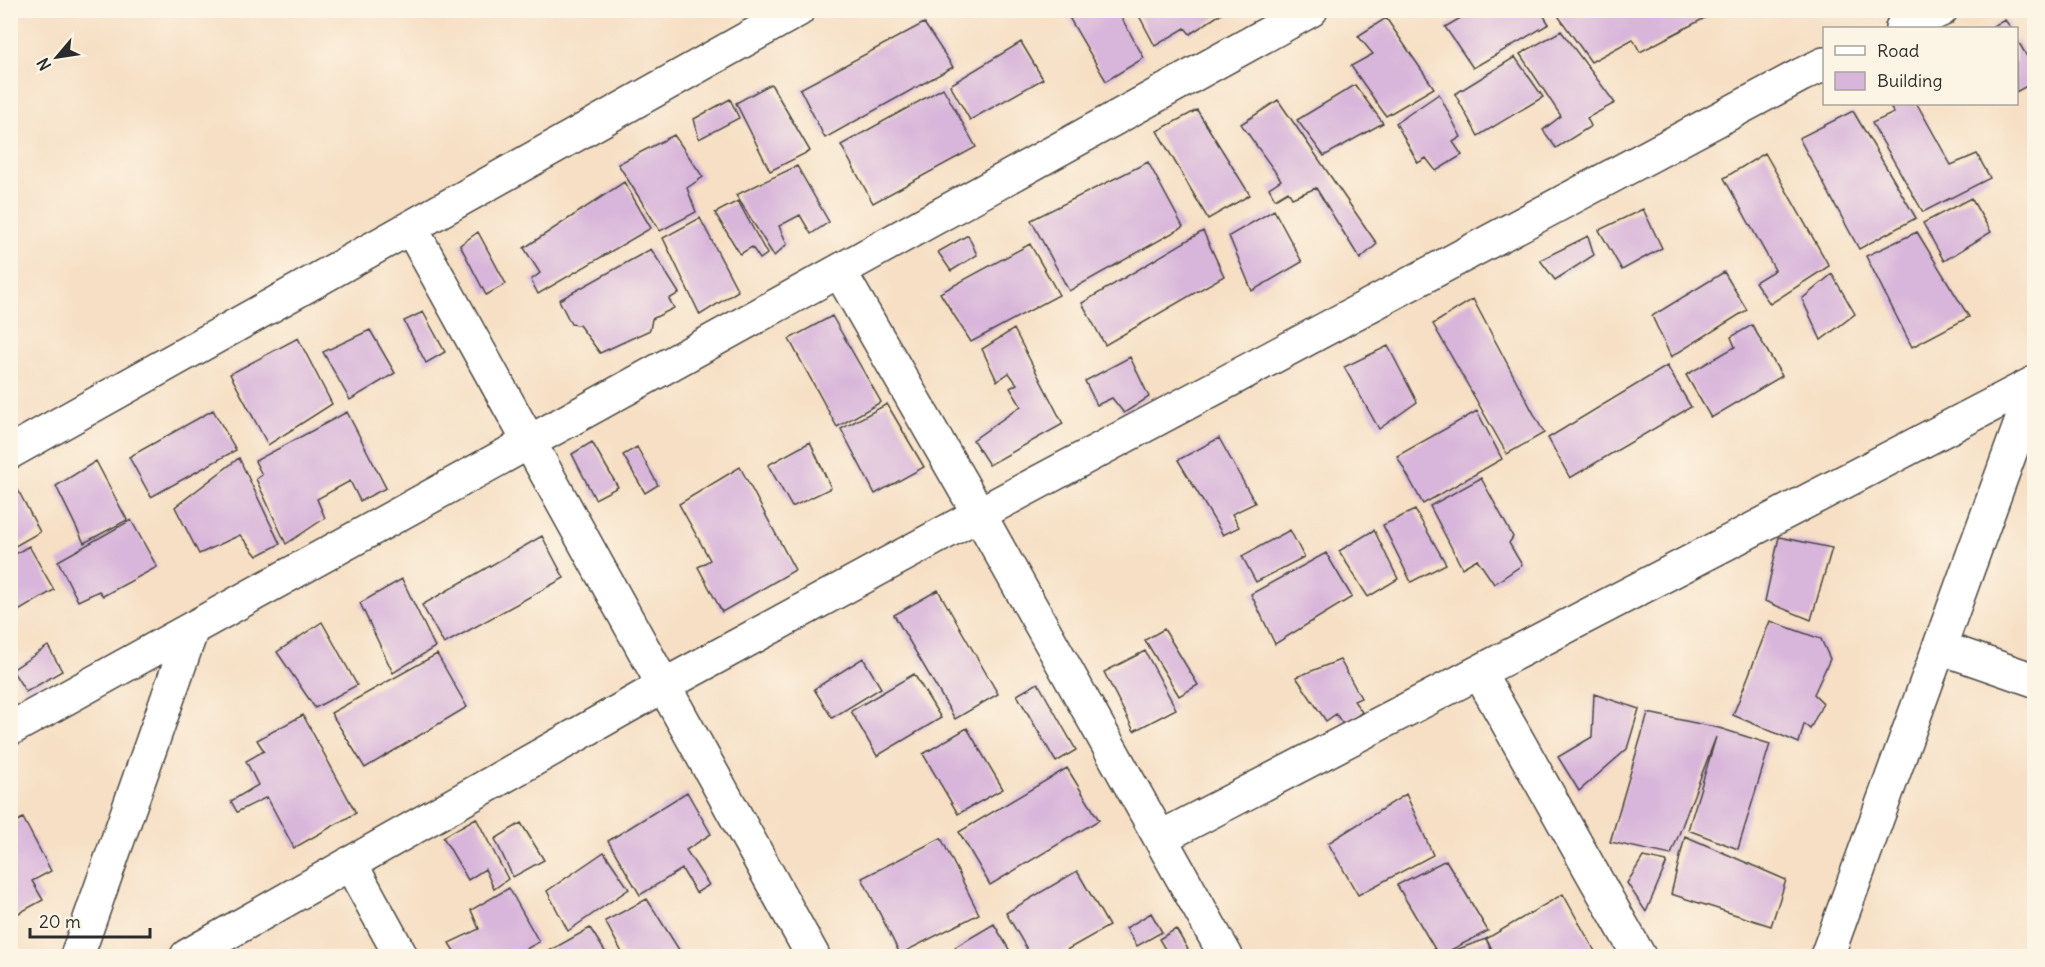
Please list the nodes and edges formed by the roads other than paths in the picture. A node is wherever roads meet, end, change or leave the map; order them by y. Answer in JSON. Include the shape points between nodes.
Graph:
{"nodes":[{"id":1,"x":798,"y":10,"type":"edge"},
{"id":2,"x":1941,"y":10,"type":"edge"},
{"id":3,"x":1299,"y":14,"type":"edge"},
{"id":4,"x":1904,"y":27,"type":"edge"},
{"id":5,"x":1823,"y":64,"type":"edge"},
{"id":6,"x":411,"y":228,"type":"junction"},
{"id":7,"x":840,"y":272,"type":"junction"},
{"id":8,"x":2034,"y":383,"type":"edge"},
{"id":9,"x":2034,"y":387,"type":"edge"},
{"id":10,"x":530,"y":442,"type":"junction"},
{"id":11,"x":10,"y":452,"type":"edge"},
{"id":12,"x":979,"y":514,"type":"junction"},
{"id":13,"x":192,"y":629,"type":"junction"},
{"id":14,"x":1940,"y":647,"type":"junction"},
{"id":15,"x":1479,"y":672,"type":"junction"},
{"id":16,"x":2034,"y":680,"type":"edge"},
{"id":17,"x":663,"y":686,"type":"junction"},
{"id":18,"x":10,"y":729,"type":"edge"},
{"id":19,"x":1160,"y":838,"type":"junction"},
{"id":20,"x":350,"y":863,"type":"junction"},
{"id":21,"x":77,"y":957,"type":"edge"},
{"id":22,"x":187,"y":957,"type":"edge"},
{"id":23,"x":401,"y":957,"type":"edge"},
{"id":24,"x":813,"y":957,"type":"edge"},
{"id":25,"x":1226,"y":957,"type":"edge"},
{"id":26,"x":1639,"y":957,"type":"edge"},
{"id":27,"x":1827,"y":957,"type":"edge"}],
"edges":[{"from":1,"to":6,"type":"street"},
{"from":2,"to":4,"type":"street"},
{"from":3,"to":7,"type":"street"},
{"from":5,"to":12,"type":"street"},
{"from":6,"to":10,"type":"street"},
{"from":6,"to":11,"type":"street"},
{"from":7,"to":10,"type":"street"},
{"from":7,"to":12,"type":"street"},
{"from":8,"to":15,"type":"street"},
{"from":9,"to":14,"type":"street"},
{"from":10,"to":13,"type":"street"},
{"from":10,"to":17,"type":"street"},
{"from":12,"to":17,"type":"street"},
{"from":12,"to":19,"type":"street"},
{"from":13,"to":18,"type":"street"},
{"from":13,"to":21,"type":"street"},
{"from":14,"to":16,"type":"street"},
{"from":14,"to":27,"type":"street"},
{"from":15,"to":19,"type":"street"},
{"from":15,"to":26,"type":"street"},
{"from":17,"to":20,"type":"street"},
{"from":17,"to":24,"type":"street"},
{"from":19,"to":25,"type":"street"},
{"from":20,"to":22,"type":"street"},
{"from":20,"to":23,"type":"street"}]}
